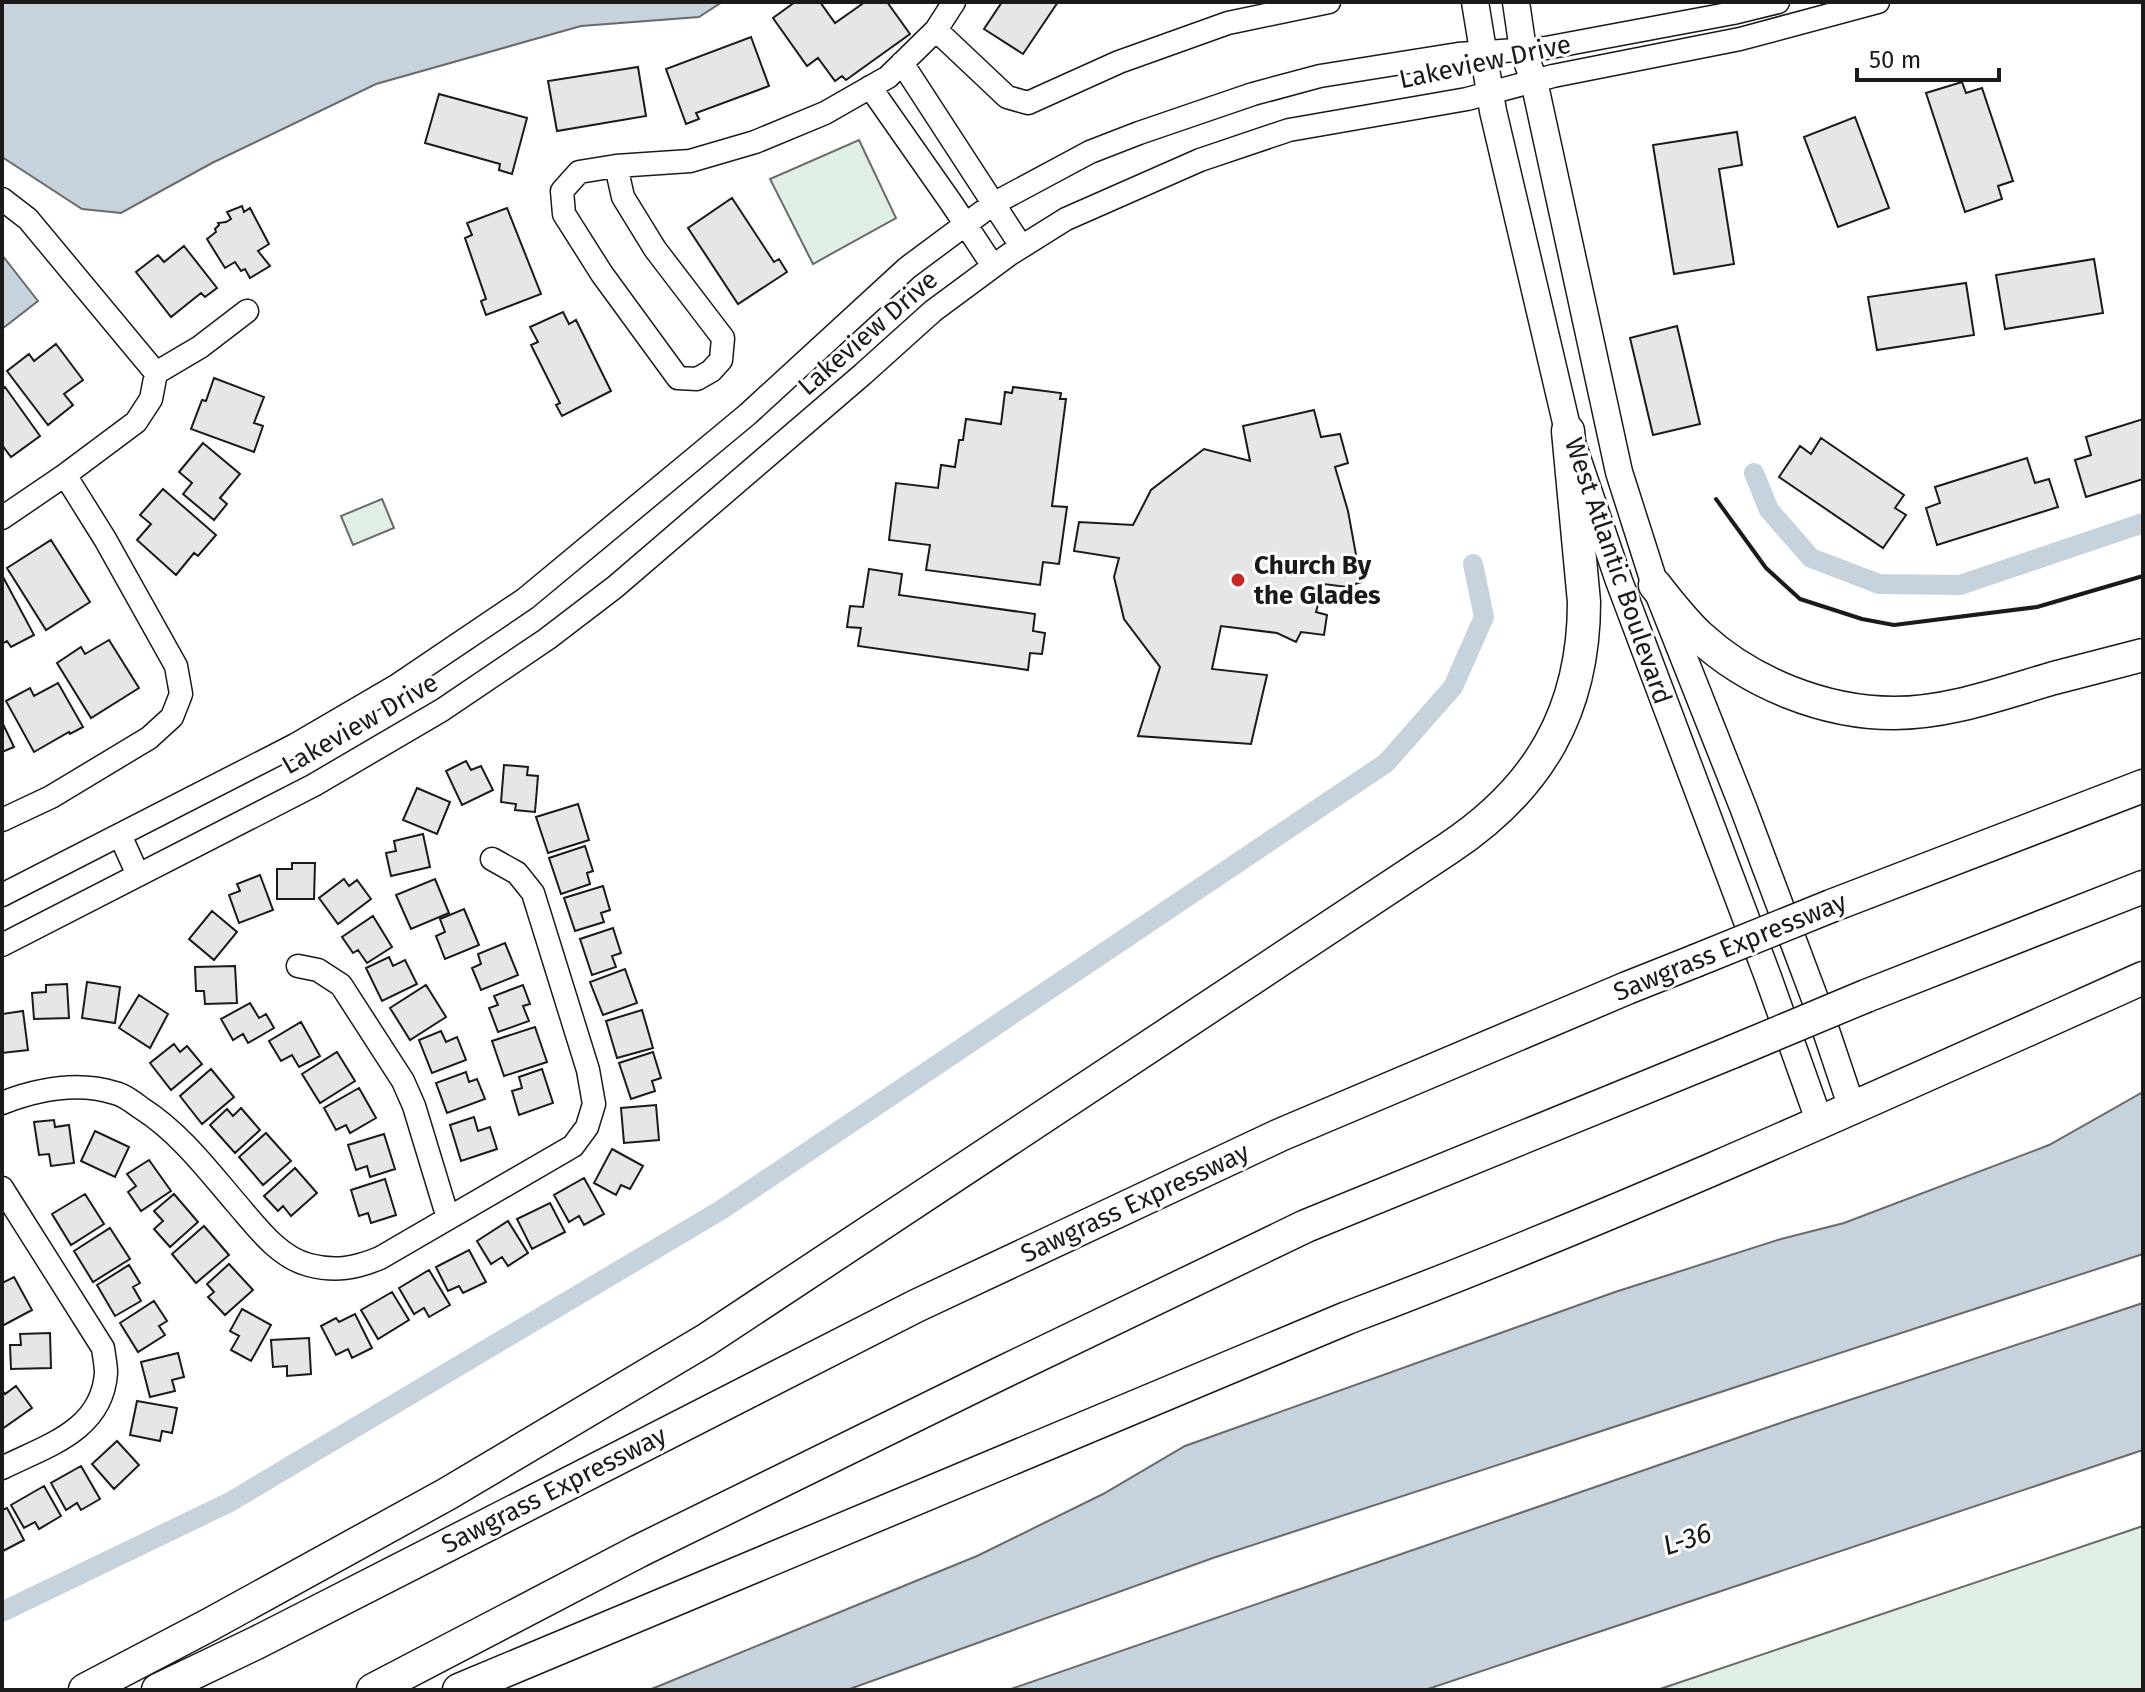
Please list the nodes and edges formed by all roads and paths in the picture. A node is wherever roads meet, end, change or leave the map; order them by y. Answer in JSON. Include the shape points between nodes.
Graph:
{"nodes":[{"id":1,"x":954,"y":2,"type":"edge"},
{"id":2,"x":1329,"y":2,"type":"edge"},
{"id":3,"x":1475,"y":2,"type":"edge"},
{"id":4,"x":1516,"y":2,"type":"edge"},
{"id":5,"x":1778,"y":2,"type":"edge"},
{"id":6,"x":1878,"y":2,"type":"edge"},
{"id":7,"x":936,"y":30,"type":"junction"},
{"id":8,"x":1523,"y":50,"type":"junction"},
{"id":9,"x":1483,"y":52,"type":"junction"},
{"id":10,"x":902,"y":63,"type":"junction"},
{"id":11,"x":1534,"y":81,"type":"junction"},
{"id":12,"x":870,"y":87,"type":"junction"},
{"id":13,"x":1490,"y":93,"type":"junction"},
{"id":14,"x":616,"y":166,"type":"junction"},
{"id":15,"x":2,"y":199,"type":"edge"},
{"id":16,"x":993,"y":204,"type":"junction"},
{"id":17,"x":966,"y":225,"type":"junction"},
{"id":18,"x":1021,"y":246,"type":"junction"},
{"id":19,"x":993,"y":266,"type":"junction"},
{"id":20,"x":247,"y":311,"type":"dead end"},
{"id":21,"x":156,"y":373,"type":"junction"},
{"id":22,"x":1568,"y":431,"type":"junction"},
{"id":23,"x":65,"y":475,"type":"junction"},
{"id":24,"x":2,"y":518,"type":"edge"},
{"id":25,"x":1655,"y":585,"type":"junction"},
{"id":26,"x":2143,"y":655,"type":"edge"},
{"id":27,"x":2143,"y":786,"type":"edge"},
{"id":28,"x":2,"y":820,"type":"edge"},
{"id":29,"x":120,"y":835,"type":"junction"},
{"id":30,"x":492,"y":859,"type":"dead end"},
{"id":31,"x":138,"y":875,"type":"junction"},
{"id":32,"x":2143,"y":887,"type":"edge"},
{"id":33,"x":2,"y":895,"type":"edge"},
{"id":34,"x":2,"y":945,"type":"edge"},
{"id":35,"x":298,"y":966,"type":"dead end"},
{"id":36,"x":2143,"y":978,"type":"edge"},
{"id":37,"x":2,"y":1103,"type":"edge"},
{"id":38,"x":1852,"y":1108,"type":"junction"},
{"id":39,"x":1820,"y":1123,"type":"junction"},
{"id":40,"x":2,"y":1188,"type":"edge"},
{"id":41,"x":448,"y":1218,"type":"junction"},
{"id":42,"x":2,"y":1468,"type":"edge"},
{"id":43,"x":85,"y":1690,"type":"edge"},
{"id":44,"x":158,"y":1690,"type":"edge"},
{"id":45,"x":373,"y":1690,"type":"edge"},
{"id":46,"x":459,"y":1690,"type":"edge"}],
"edges":[{"from":1,"to":7,"type":"street"},
{"from":2,"to":7,"type":"street","via":[[1228,23],[1119,62],[1028,103],[1007,97]]},
{"from":3,"to":9,"type":"main road","name":"West Atlantic Boulevard"},
{"from":4,"to":8,"type":"main road","name":"West Atlantic Boulevard"},
{"from":5,"to":8,"type":"street","name":"Lakeview Drive"},
{"from":6,"to":11,"type":"street","name":"Lakeview Drive","via":[[1740,39]]},
{"from":7,"to":10,"type":"street"},
{"from":8,"to":9,"type":"street","name":"Lakeview Drive"},
{"from":8,"to":11,"type":"main road","name":"West Atlantic Boulevard"},
{"from":9,"to":13,"type":"main road","name":"West Atlantic Boulevard"},
{"from":9,"to":16,"type":"street","name":"Lakeview Drive","via":[[1320,76],[1253,94],[1090,152]]},
{"from":10,"to":12,"type":"street"},
{"from":10,"to":16,"type":"street"},
{"from":11,"to":13,"type":"street","name":"Lakeview Drive"},
{"from":11,"to":25,"type":"main road","name":"West Atlantic Boulevard","via":[[1619,472]]},
{"from":12,"to":14,"type":"street","via":[[825,113],[755,142],[690,161]]},
{"from":12,"to":17,"type":"street"},
{"from":13,"to":18,"type":"street","name":"Lakeview Drive","via":[[1289,130],[1200,160],[1066,219]]},
{"from":13,"to":22,"type":"main road","name":"West Atlantic Boulevard"},
{"from":14,"to":14,"type":"street","via":[[579,172],[562,191],[564,214],[678,378],[697,379],[721,360],[723,338],[655,249],[623,197]]},
{"from":15,"to":21,"type":"street","via":[[28,219]]},
{"from":16,"to":17,"type":"street","name":"Lakeview Drive"},
{"from":16,"to":18,"type":"street"},
{"from":17,"to":19,"type":"street"},
{"from":17,"to":29,"type":"street","name":"Lakeview Drive","via":[[907,268],[748,414],[525,599],[396,686],[295,745]]},
{"from":18,"to":19,"type":"street","name":"Lakeview Drive"},
{"from":19,"to":31,"type":"street","name":"Lakeview Drive","via":[[933,311],[643,565],[547,639],[442,710],[314,785]]},
{"from":20,"to":21,"type":"street"},
{"from":21,"to":23,"type":"street","via":[[151,399],[136,422]]},
{"from":22,"to":39,"type":"main road","name":"West Atlantic Boulevard"},
{"from":22,"to":43,"type":"highway","via":[[1584,602],[1575,683],[1556,733],[1529,777],[1493,817],[706,1340],[447,1494]]},
{"from":23,"to":24,"type":"street"},
{"from":23,"to":28,"type":"street","via":[[176,666],[181,694],[172,717],[149,738]]},
{"from":25,"to":26,"type":"highway","via":[[1697,635],[1761,678],[1812,700],[1867,711],[1958,705]]},
{"from":25,"to":38,"type":"main road","name":"West Atlantic Boulevard"},
{"from":27,"to":44,"type":"highway","name":"Sawgrass Expressway","bridge":true,"via":[[1613,994],[1280,1135],[916,1306]]},
{"from":29,"to":31,"type":"street"},
{"from":29,"to":33,"type":"street","name":"Lakeview Drive"},
{"from":30,"to":41,"type":"street","via":[[517,873],[533,893],[594,1104],[587,1127],[573,1146]]},
{"from":31,"to":34,"type":"street","name":"Lakeview Drive"},
{"from":32,"to":45,"type":"highway","bridge":true,"via":[[1306,1226],[639,1551]]},
{"from":35,"to":41,"type":"street","via":[[318,970],[341,985],[403,1081]]},
{"from":36,"to":38,"type":"highway"},
{"from":37,"to":41,"type":"street","via":[[68,1087],[119,1094],[152,1114],[186,1146],[263,1235],[307,1265],[358,1267]]},
{"from":38,"to":39,"type":"highway"},
{"from":39,"to":46,"type":"highway"},
{"from":40,"to":42,"type":"street","via":[[103,1348],[106,1372],[92,1415],[78,1430]]}]}
